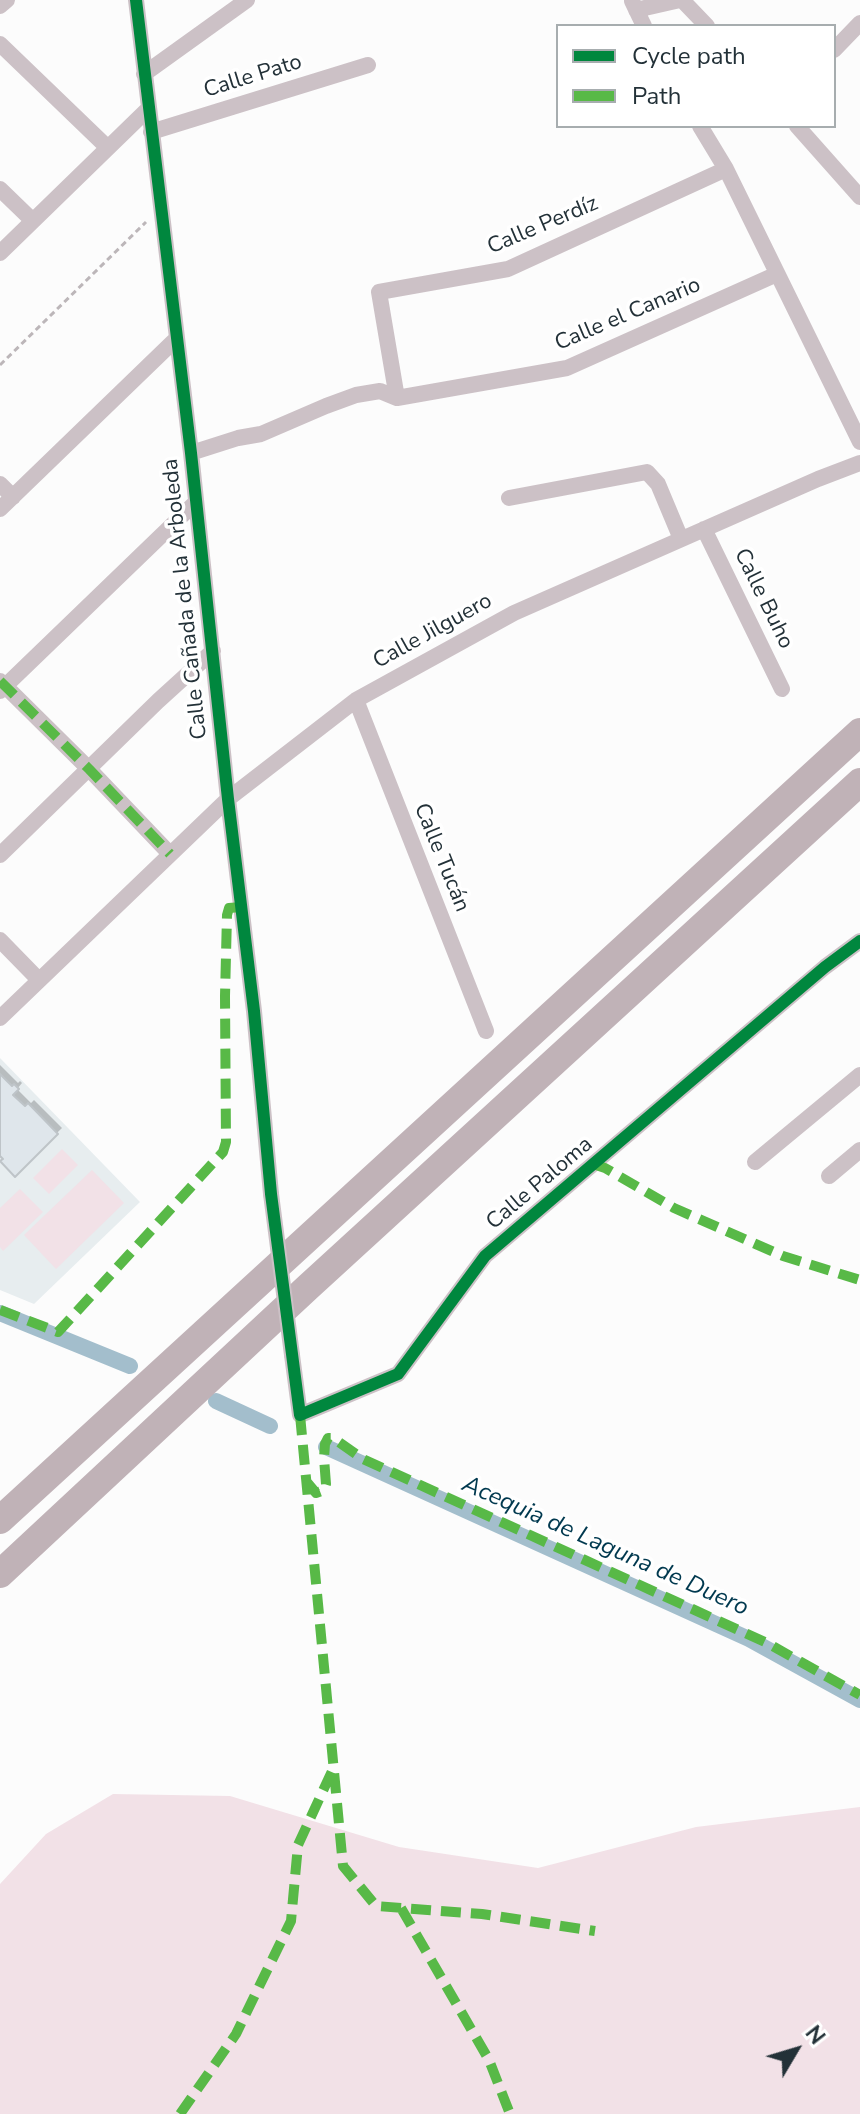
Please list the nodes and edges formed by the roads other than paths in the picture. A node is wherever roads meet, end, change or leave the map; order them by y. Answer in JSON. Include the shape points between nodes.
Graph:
{"nodes":[{"id":1,"x":7,"y":0,"type":"edge"},
{"id":2,"x":136,"y":0,"type":"edge"},
{"id":3,"x":247,"y":0,"type":"edge"},
{"id":4,"x":681,"y":0,"type":"edge"},
{"id":5,"x":634,"y":5,"type":"edge"},
{"id":6,"x":0,"y":6,"type":"edge"},
{"id":7,"x":860,"y":23,"type":"edge"},
{"id":8,"x":643,"y":24,"type":"edge"},
{"id":9,"x":705,"y":24,"type":"edge"},
{"id":10,"x":0,"y":44,"type":"edge"},
{"id":11,"x":836,"y":48,"type":"edge"},
{"id":12,"x":368,"y":65,"type":"dead end"},
{"id":13,"x":144,"y":74,"type":"junction"},
{"id":14,"x":148,"y":109,"type":"junction"},
{"id":15,"x":701,"y":128,"type":"edge"},
{"id":16,"x":799,"y":128,"type":"edge"},
{"id":17,"x":151,"y":132,"type":"junction"},
{"id":18,"x":108,"y":148,"type":"junction"},
{"id":19,"x":726,"y":169,"type":"junction"},
{"id":20,"x":0,"y":189,"type":"edge"},
{"id":21,"x":860,"y":197,"type":"edge"},
{"id":22,"x":33,"y":221,"type":"junction"},
{"id":23,"x":0,"y":253,"type":"edge"},
{"id":24,"x":777,"y":274,"type":"junction"},
{"id":25,"x":176,"y":339,"type":"junction"},
{"id":26,"x":397,"y":398,"type":"junction"},
{"id":27,"x":860,"y":442,"type":"edge"},
{"id":28,"x":191,"y":453,"type":"junction"},
{"id":29,"x":860,"y":463,"type":"edge"},
{"id":30,"x":0,"y":484,"type":"edge"},
{"id":31,"x":509,"y":498,"type":"dead end"},
{"id":32,"x":6,"y":503,"type":"edge"},
{"id":33,"x":195,"y":503,"type":"junction"},
{"id":34,"x":704,"y":529,"type":"junction"},
{"id":35,"x":681,"y":539,"type":"junction"},
{"id":36,"x":213,"y":651,"type":"junction"},
{"id":37,"x":2,"y":686,"type":"edge"},
{"id":38,"x":782,"y":689,"type":"dead end"},
{"id":39,"x":356,"y":700,"type":"junction"},
{"id":40,"x":860,"y":732,"type":"edge"},
{"id":41,"x":89,"y":769,"type":"junction"},
{"id":42,"x":860,"y":782,"type":"edge"},
{"id":43,"x":228,"y":799,"type":"junction"},
{"id":44,"x":170,"y":854,"type":"junction"},
{"id":45,"x":0,"y":855,"type":"edge"},
{"id":46,"x":0,"y":940,"type":"edge"},
{"id":47,"x":860,"y":941,"type":"edge"},
{"id":48,"x":39,"y":980,"type":"junction"},
{"id":49,"x":0,"y":1018,"type":"edge"},
{"id":50,"x":486,"y":1031,"type":"dead end"},
{"id":51,"x":860,"y":1075,"type":"edge"},
{"id":52,"x":860,"y":1150,"type":"edge"},
{"id":53,"x":755,"y":1162,"type":"dead end"},
{"id":54,"x":829,"y":1176,"type":"dead end"},
{"id":55,"x":292,"y":1355,"type":"joint"},
{"id":56,"x":0,"y":1520,"type":"edge"},
{"id":57,"x":0,"y":1574,"type":"edge"}],
"edges":[{"from":1,"to":6,"type":"street"},
{"from":2,"to":13,"type":"street","name":"Calle Cañada de la Arboleda"},
{"from":3,"to":13,"type":"street"},
{"from":4,"to":5,"type":"street"},
{"from":4,"to":9,"type":"street"},
{"from":5,"to":8,"type":"street"},
{"from":7,"to":11,"type":"street"},
{"from":10,"to":18,"type":"street"},
{"from":12,"to":17,"type":"street","name":"Calle Pato"},
{"from":13,"to":14,"type":"street","name":"Calle Cañada de la Arboleda"},
{"from":14,"to":17,"type":"street","name":"Calle Cañada de la Arboleda"},
{"from":14,"to":18,"type":"street"},
{"from":15,"to":19,"type":"street"},
{"from":16,"to":21,"type":"street"},
{"from":17,"to":25,"type":"street","name":"Calle Cañada de la Arboleda"},
{"from":18,"to":22,"type":"street"},
{"from":19,"to":24,"type":"street"},
{"from":19,"to":26,"type":"street","name":"Calle Perdíz","via":[[508,269],[379,292]]},
{"from":20,"to":22,"type":"street"},
{"from":22,"to":23,"type":"street"},
{"from":24,"to":26,"type":"street","name":"Calle el Canario","via":[[567,368]]},
{"from":24,"to":27,"type":"street"},
{"from":25,"to":28,"type":"street","name":"Calle Cañada de la Arboleda"},
{"from":25,"to":32,"type":"street"},
{"from":26,"to":28,"type":"street","name":"Calle el Canario","via":[[380,391],[356,395],[261,434]]},
{"from":28,"to":33,"type":"street","name":"Calle Cañada de la Arboleda"},
{"from":29,"to":34,"type":"street","name":"Calle Jilguero"},
{"from":30,"to":32,"type":"street"},
{"from":31,"to":35,"type":"street","via":[[647,472],[658,484]]},
{"from":33,"to":36,"type":"street","name":"Calle Cañada de la Arboleda"},
{"from":33,"to":37,"type":"street"},
{"from":34,"to":35,"type":"street","name":"Calle Jilguero"},
{"from":34,"to":38,"type":"street","name":"Calle Buho"},
{"from":35,"to":39,"type":"street","name":"Calle Jilguero","via":[[514,613]]},
{"from":36,"to":41,"type":"street"},
{"from":36,"to":43,"type":"street","name":"Calle Cañada de la Arboleda"},
{"from":37,"to":41,"type":"street"},
{"from":39,"to":43,"type":"street","name":"Calle Jilguero"},
{"from":39,"to":50,"type":"street","name":"Calle Tucán"},
{"from":40,"to":56,"type":"highway"},
{"from":41,"to":44,"type":"street"},
{"from":41,"to":45,"type":"street"},
{"from":42,"to":57,"type":"highway"},
{"from":43,"to":44,"type":"street","name":"Calle Jilguero"},
{"from":43,"to":55,"type":"street","name":"Calle Cañada de la Arboleda","bridge":true},
{"from":44,"to":48,"type":"street","name":"Calle Jilguero"},
{"from":46,"to":48,"type":"street"},
{"from":47,"to":55,"type":"street","name":"Calle Paloma","via":[[485,1256],[398,1374],[300,1415]]},
{"from":48,"to":49,"type":"street","name":"Calle Jilguero"},
{"from":51,"to":53,"type":"street"},
{"from":52,"to":54,"type":"street"}]}
